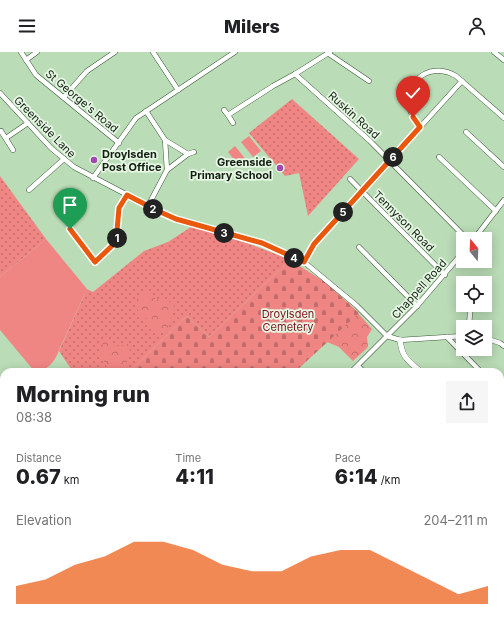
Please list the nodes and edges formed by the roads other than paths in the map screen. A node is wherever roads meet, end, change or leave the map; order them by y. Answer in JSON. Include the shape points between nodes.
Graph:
{"nodes":[{"id":1,"x":21,"y":52,"type":"edge"},
{"id":2,"x":37,"y":52,"type":"edge"},
{"id":3,"x":116,"y":52,"type":"edge"},
{"id":4,"x":153,"y":52,"type":"edge"},
{"id":5,"x":225,"y":52,"type":"edge"},
{"id":6,"x":235,"y":52,"type":"edge"},
{"id":7,"x":494,"y":52,"type":"edge"},
{"id":8,"x":330,"y":53,"type":"edge"},
{"id":9,"x":228,"y":57,"type":"junction"},
{"id":10,"x":26,"y":60,"type":"junction"},
{"id":11,"x":504,"y":60,"type":"edge"},
{"id":12,"x":295,"y":74,"type":"junction"},
{"id":13,"x":369,"y":81,"type":"dead end"},
{"id":14,"x":462,"y":81,"type":"junction"},
{"id":15,"x":178,"y":90,"type":"junction"},
{"id":16,"x":0,"y":93,"type":"edge"},
{"id":17,"x":64,"y":97,"type":"junction"},
{"id":18,"x":224,"y":110,"type":"dead end"},
{"id":19,"x":146,"y":111,"type":"junction"},
{"id":20,"x":228,"y":116,"type":"junction"},
{"id":21,"x":504,"y":118,"type":"edge"},
{"id":22,"x":28,"y":123,"type":"junction"},
{"id":23,"x":233,"y":123,"type":"dead end"},
{"id":24,"x":420,"y":127,"type":"junction"},
{"id":25,"x":1,"y":132,"type":"dead end"},
{"id":26,"x":466,"y":132,"type":"dead end"},
{"id":27,"x":6,"y":138,"type":"junction"},
{"id":28,"x":165,"y":140,"type":"junction"},
{"id":29,"x":118,"y":143,"type":"junction"},
{"id":30,"x":13,"y":150,"type":"dead end"},
{"id":31,"x":194,"y":152,"type":"dead end"},
{"id":32,"x":188,"y":154,"type":"junction"},
{"id":33,"x":439,"y":157,"type":"dead end"},
{"id":34,"x":64,"y":159,"type":"junction"},
{"id":35,"x":390,"y":161,"type":"junction"},
{"id":36,"x":504,"y":167,"type":"edge"},
{"id":37,"x":167,"y":170,"type":"junction"},
{"id":38,"x":93,"y":178,"type":"junction"},
{"id":39,"x":350,"y":180,"type":"dead end"},
{"id":40,"x":28,"y":190,"type":"dead end"},
{"id":41,"x":362,"y":191,"type":"junction"},
{"id":42,"x":127,"y":195,"type":"junction"},
{"id":43,"x":504,"y":200,"type":"edge"},
{"id":44,"x":148,"y":206,"type":"junction"},
{"id":45,"x":496,"y":211,"type":"junction"},
{"id":46,"x":70,"y":229,"type":"dead end"},
{"id":47,"x":460,"y":232,"type":"edge"},
{"id":48,"x":480,"y":232,"type":"edge"},
{"id":49,"x":359,"y":247,"type":"dead end"},
{"id":50,"x":456,"y":261,"type":"edge"},
{"id":51,"x":304,"y":262,"type":"junction"},
{"id":52,"x":445,"y":275,"type":"junction"},
{"id":53,"x":417,"y":306,"type":"junction"},
{"id":54,"x":387,"y":336,"type":"junction"},
{"id":55,"x":456,"y":336,"type":"edge"},
{"id":56,"x":447,"y":337,"type":"junction"},
{"id":57,"x":400,"y":340,"type":"junction"},
{"id":58,"x":492,"y":340,"type":"edge"},
{"id":59,"x":504,"y":346,"type":"edge"},
{"id":60,"x":358,"y":366,"type":"joint"},
{"id":61,"x":356,"y":368,"type":"edge"},
{"id":62,"x":417,"y":368,"type":"edge"},
{"id":63,"x":477,"y":368,"type":"edge"}],
"edges":[{"from":1,"to":10,"type":"street","name":"St George's Road"},
{"from":2,"to":10,"type":"street"},
{"from":3,"to":17,"type":"street","via":[[88,71]]},
{"from":4,"to":15,"type":"street"},
{"from":5,"to":9,"type":"street"},
{"from":6,"to":9,"type":"street"},
{"from":7,"to":11,"type":"street"},
{"from":8,"to":12,"type":"street"},
{"from":8,"to":13,"type":"street"},
{"from":9,"to":15,"type":"street"},
{"from":10,"to":17,"type":"street","name":"St George's Road","via":[[36,74]]},
{"from":12,"to":20,"type":"street"},
{"from":12,"to":35,"type":"street","name":"Ruskin Road"},
{"from":14,"to":21,"type":"street"},
{"from":14,"to":24,"type":"street"},
{"from":14,"to":24,"type":"street","via":[[450,73],[437,70],[425,74],[414,82],[409,106]]},
{"from":15,"to":19,"type":"street"},
{"from":16,"to":22,"type":"street","name":"Greenside Lane"},
{"from":17,"to":29,"type":"street","name":"St George's Road"},
{"from":18,"to":20,"type":"street"},
{"from":19,"to":28,"type":"street"},
{"from":19,"to":29,"type":"street","via":[[136,118]]},
{"from":20,"to":23,"type":"street"},
{"from":22,"to":27,"type":"street"},
{"from":22,"to":34,"type":"street","name":"Greenside Lane"},
{"from":24,"to":35,"type":"street"},
{"from":25,"to":27,"type":"street"},
{"from":26,"to":36,"type":"street"},
{"from":27,"to":30,"type":"street"},
{"from":28,"to":32,"type":"street"},
{"from":28,"to":37,"type":"street"},
{"from":29,"to":38,"type":"street"},
{"from":31,"to":32,"type":"street"},
{"from":32,"to":37,"type":"street"},
{"from":33,"to":45,"type":"street"},
{"from":34,"to":38,"type":"street","name":"Greenside Lane"},
{"from":34,"to":40,"type":"street"},
{"from":35,"to":41,"type":"street"},
{"from":35,"to":47,"type":"street","name":"Ruskin Road"},
{"from":37,"to":44,"type":"street"},
{"from":38,"to":42,"type":"street","name":"Greenside Lane"},
{"from":39,"to":41,"type":"street","name":"Tennyson Road"},
{"from":41,"to":51,"type":"street","via":[[314,244]]},
{"from":41,"to":52,"type":"street","name":"Tennyson Road"},
{"from":42,"to":44,"type":"street","name":"Greenside Lane"},
{"from":42,"to":46,"type":"street","via":[[119,208],[116,242],[95,262]]},
{"from":43,"to":45,"type":"street"},
{"from":44,"to":51,"type":"street","name":"Greenside Lane","via":[[176,219],[262,243]]},
{"from":45,"to":48,"type":"street"},
{"from":49,"to":53,"type":"street"},
{"from":50,"to":52,"type":"street","name":"Chappell Road"},
{"from":51,"to":54,"type":"street","name":"Greenside Lane","via":[[356,305]]},
{"from":52,"to":53,"type":"street","name":"Chappell Road"},
{"from":53,"to":54,"type":"street","name":"Chappell Road"},
{"from":54,"to":57,"type":"street","name":"Greenside Lane"},
{"from":54,"to":60,"type":"street","name":"Chappell Road"},
{"from":55,"to":56,"type":"street","name":"Greenside Lane"},
{"from":56,"to":57,"type":"street","name":"Greenside Lane"},
{"from":56,"to":63,"type":"street"},
{"from":57,"to":62,"type":"street","via":[[402,352]]},
{"from":58,"to":59,"type":"street"},
{"from":60,"to":61,"type":"street","name":"Chappell Road"}]}
